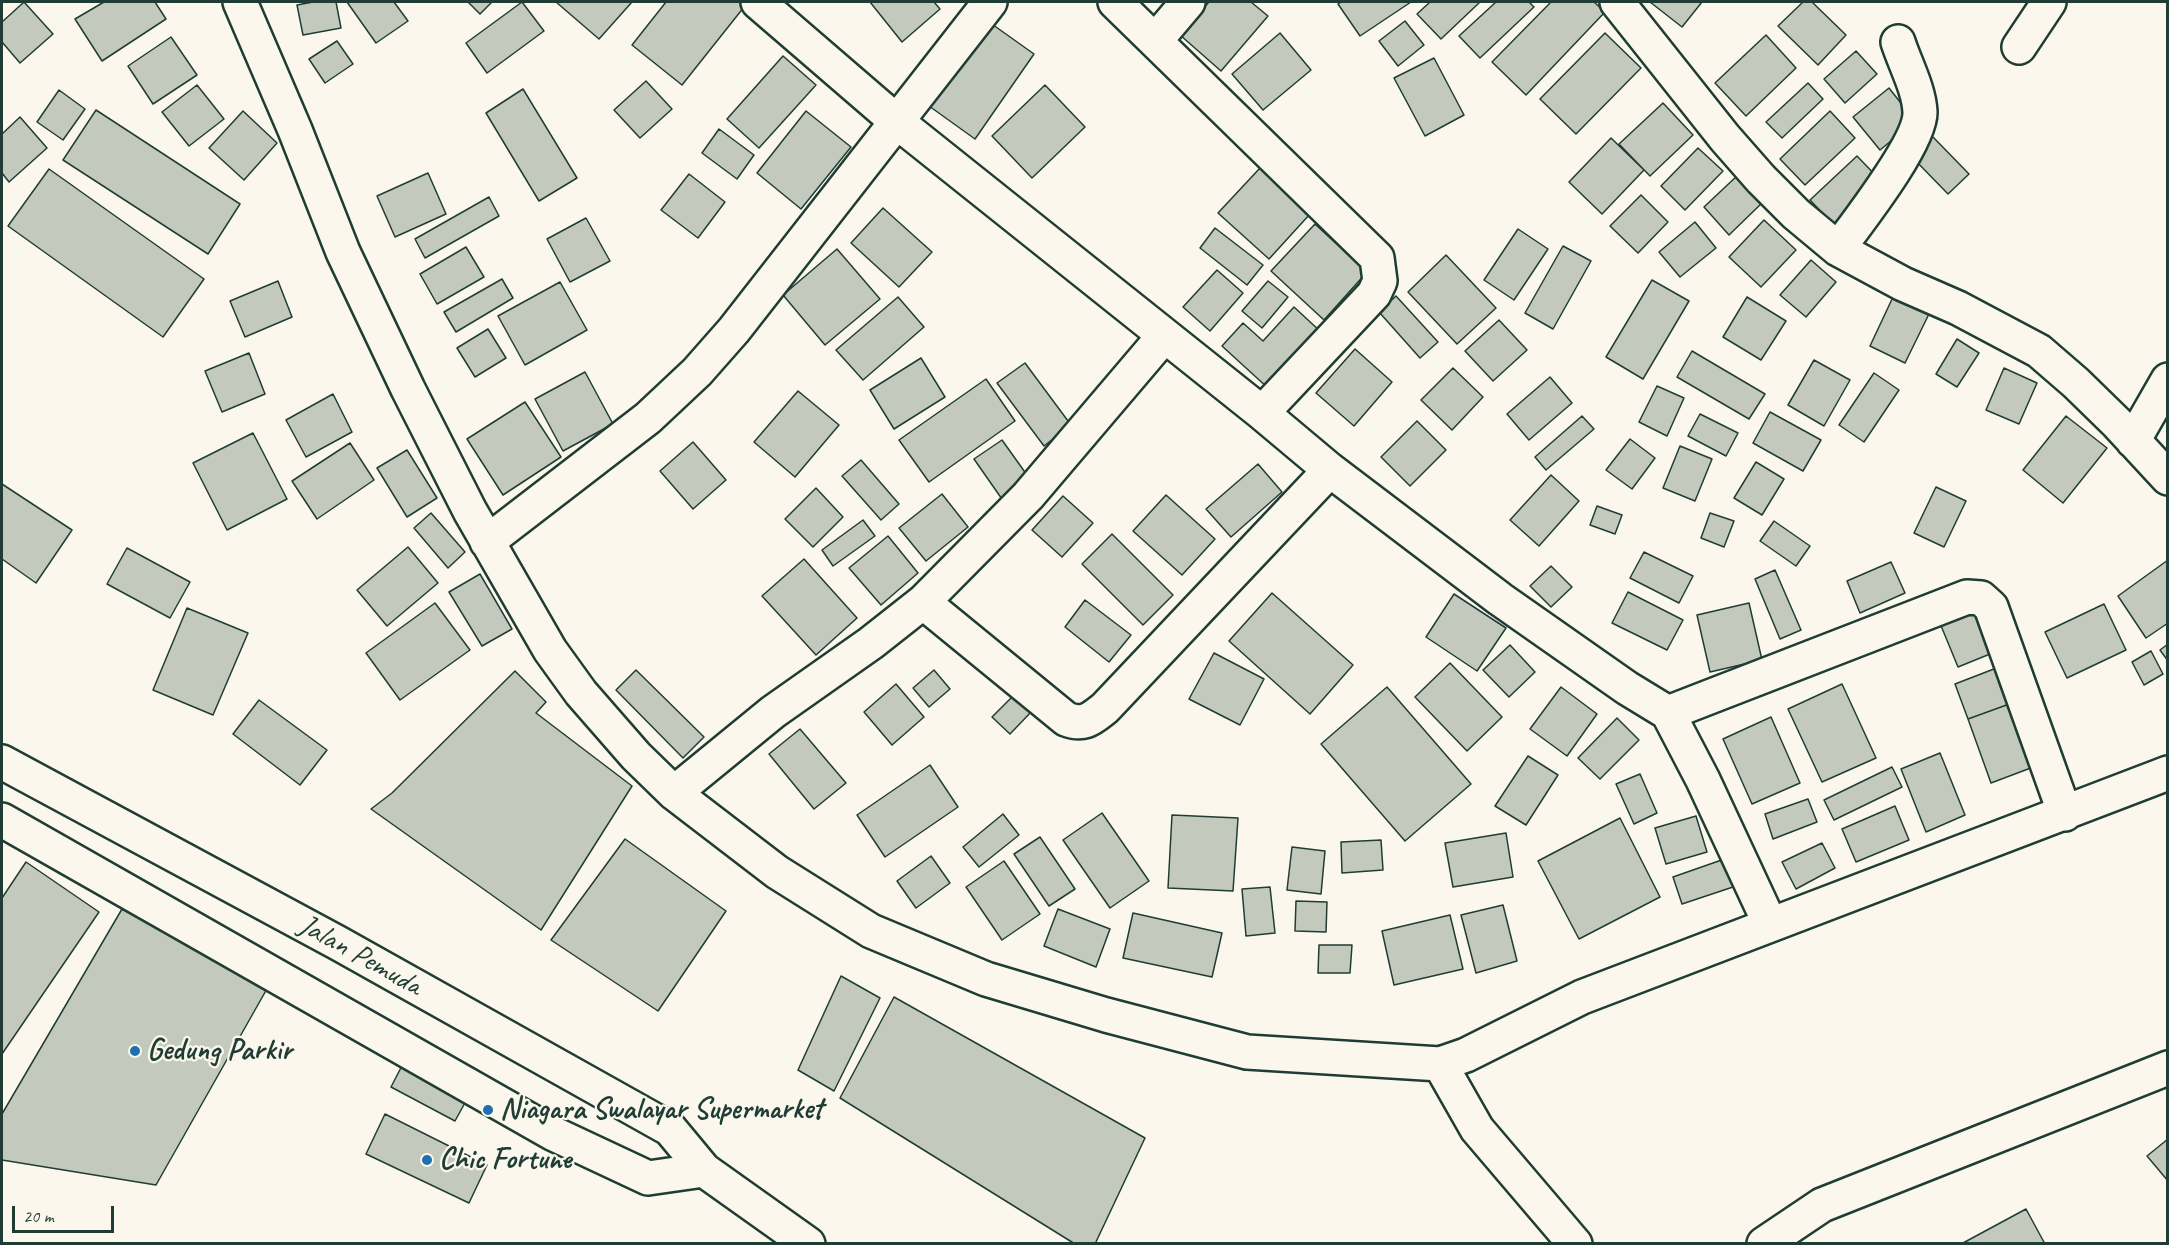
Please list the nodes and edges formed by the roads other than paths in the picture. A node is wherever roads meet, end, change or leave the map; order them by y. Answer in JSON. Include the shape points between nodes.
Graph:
{"nodes":[{"id":1,"x":240,"y":2,"type":"edge"},
{"id":2,"x":758,"y":2,"type":"edge"},
{"id":3,"x":990,"y":2,"type":"edge"},
{"id":4,"x":1114,"y":2,"type":"edge"},
{"id":5,"x":1188,"y":2,"type":"edge"},
{"id":6,"x":1617,"y":2,"type":"edge"},
{"id":7,"x":2049,"y":2,"type":"edge"},
{"id":8,"x":1155,"y":41,"type":"junction"},
{"id":9,"x":1898,"y":42,"type":"dead end"},
{"id":10,"x":2019,"y":47,"type":"dead end"},
{"id":11,"x":896,"y":121,"type":"junction"},
{"id":12,"x":1838,"y":249,"type":"junction"},
{"id":13,"x":1164,"y":336,"type":"junction"},
{"id":14,"x":2168,"y":380,"type":"edge"},
{"id":15,"x":1262,"y":413,"type":"junction"},
{"id":16,"x":2133,"y":441,"type":"junction"},
{"id":17,"x":1330,"y":470,"type":"junction"},
{"id":18,"x":2168,"y":478,"type":"edge"},
{"id":19,"x":487,"y":542,"type":"junction"},
{"id":20,"x":923,"y":602,"type":"junction"},
{"id":21,"x":1668,"y":713,"type":"junction"},
{"id":22,"x":2,"y":762,"type":"edge"},
{"id":23,"x":2168,"y":773,"type":"edge"},
{"id":24,"x":674,"y":793,"type":"junction"},
{"id":25,"x":2065,"y":814,"type":"junction"},
{"id":26,"x":2,"y":820,"type":"edge"},
{"id":27,"x":1770,"y":924,"type":"junction"},
{"id":28,"x":1440,"y":1064,"type":"junction"},
{"id":29,"x":2168,"y":1068,"type":"edge"},
{"id":30,"x":704,"y":1170,"type":"junction"},
{"id":31,"x":808,"y":1244,"type":"edge"},
{"id":32,"x":1575,"y":1244,"type":"edge"},
{"id":33,"x":1764,"y":1244,"type":"edge"}],
"edges":[{"from":1,"to":19,"type":"street","via":[[343,252]]},
{"from":2,"to":11,"type":"street"},
{"from":3,"to":11,"type":"street"},
{"from":4,"to":8,"type":"street"},
{"from":5,"to":8,"type":"street"},
{"from":6,"to":12,"type":"street","via":[[1761,179]]},
{"from":7,"to":10,"type":"street"},
{"from":8,"to":15,"type":"street","via":[[1377,258],[1380,281],[1374,294]]},
{"from":9,"to":12,"type":"street","via":[[1918,101],[1917,127],[1888,180]]},
{"from":11,"to":13,"type":"street"},
{"from":11,"to":19,"type":"street","via":[[697,372],[648,418]]},
{"from":12,"to":16,"type":"street","via":[[2039,351]]},
{"from":13,"to":15,"type":"street"},
{"from":13,"to":20,"type":"street","via":[[1028,496]]},
{"from":14,"to":16,"type":"street"},
{"from":15,"to":17,"type":"street"},
{"from":16,"to":18,"type":"street"},
{"from":17,"to":20,"type":"street","via":[[1105,708],[1090,719],[1077,723],[1066,719]]},
{"from":17,"to":21,"type":"street","via":[[1500,599]]},
{"from":19,"to":24,"type":"street","via":[[550,650],[581,693]]},
{"from":20,"to":24,"type":"street","via":[[773,712]]},
{"from":21,"to":25,"type":"street","via":[[1967,597],[1981,598],[1991,607]]},
{"from":21,"to":27,"type":"street"},
{"from":22,"to":30,"type":"street","name":"Jalan Pemuda","via":[[338,943],[670,1129]]},
{"from":23,"to":25,"type":"street"},
{"from":24,"to":28,"type":"street","via":[[777,872],[871,931],[986,979],[1247,1052]]},
{"from":25,"to":27,"type":"street"},
{"from":26,"to":30,"type":"street","name":"Jalan Pemuda","via":[[552,1133],[648,1178]]},
{"from":27,"to":28,"type":"street","via":[[1582,997]]},
{"from":28,"to":32,"type":"street","via":[[1477,1129]]},
{"from":29,"to":33,"type":"street","via":[[1822,1205]]},
{"from":30,"to":31,"type":"street","name":"Jalan Pemuda"}]}
